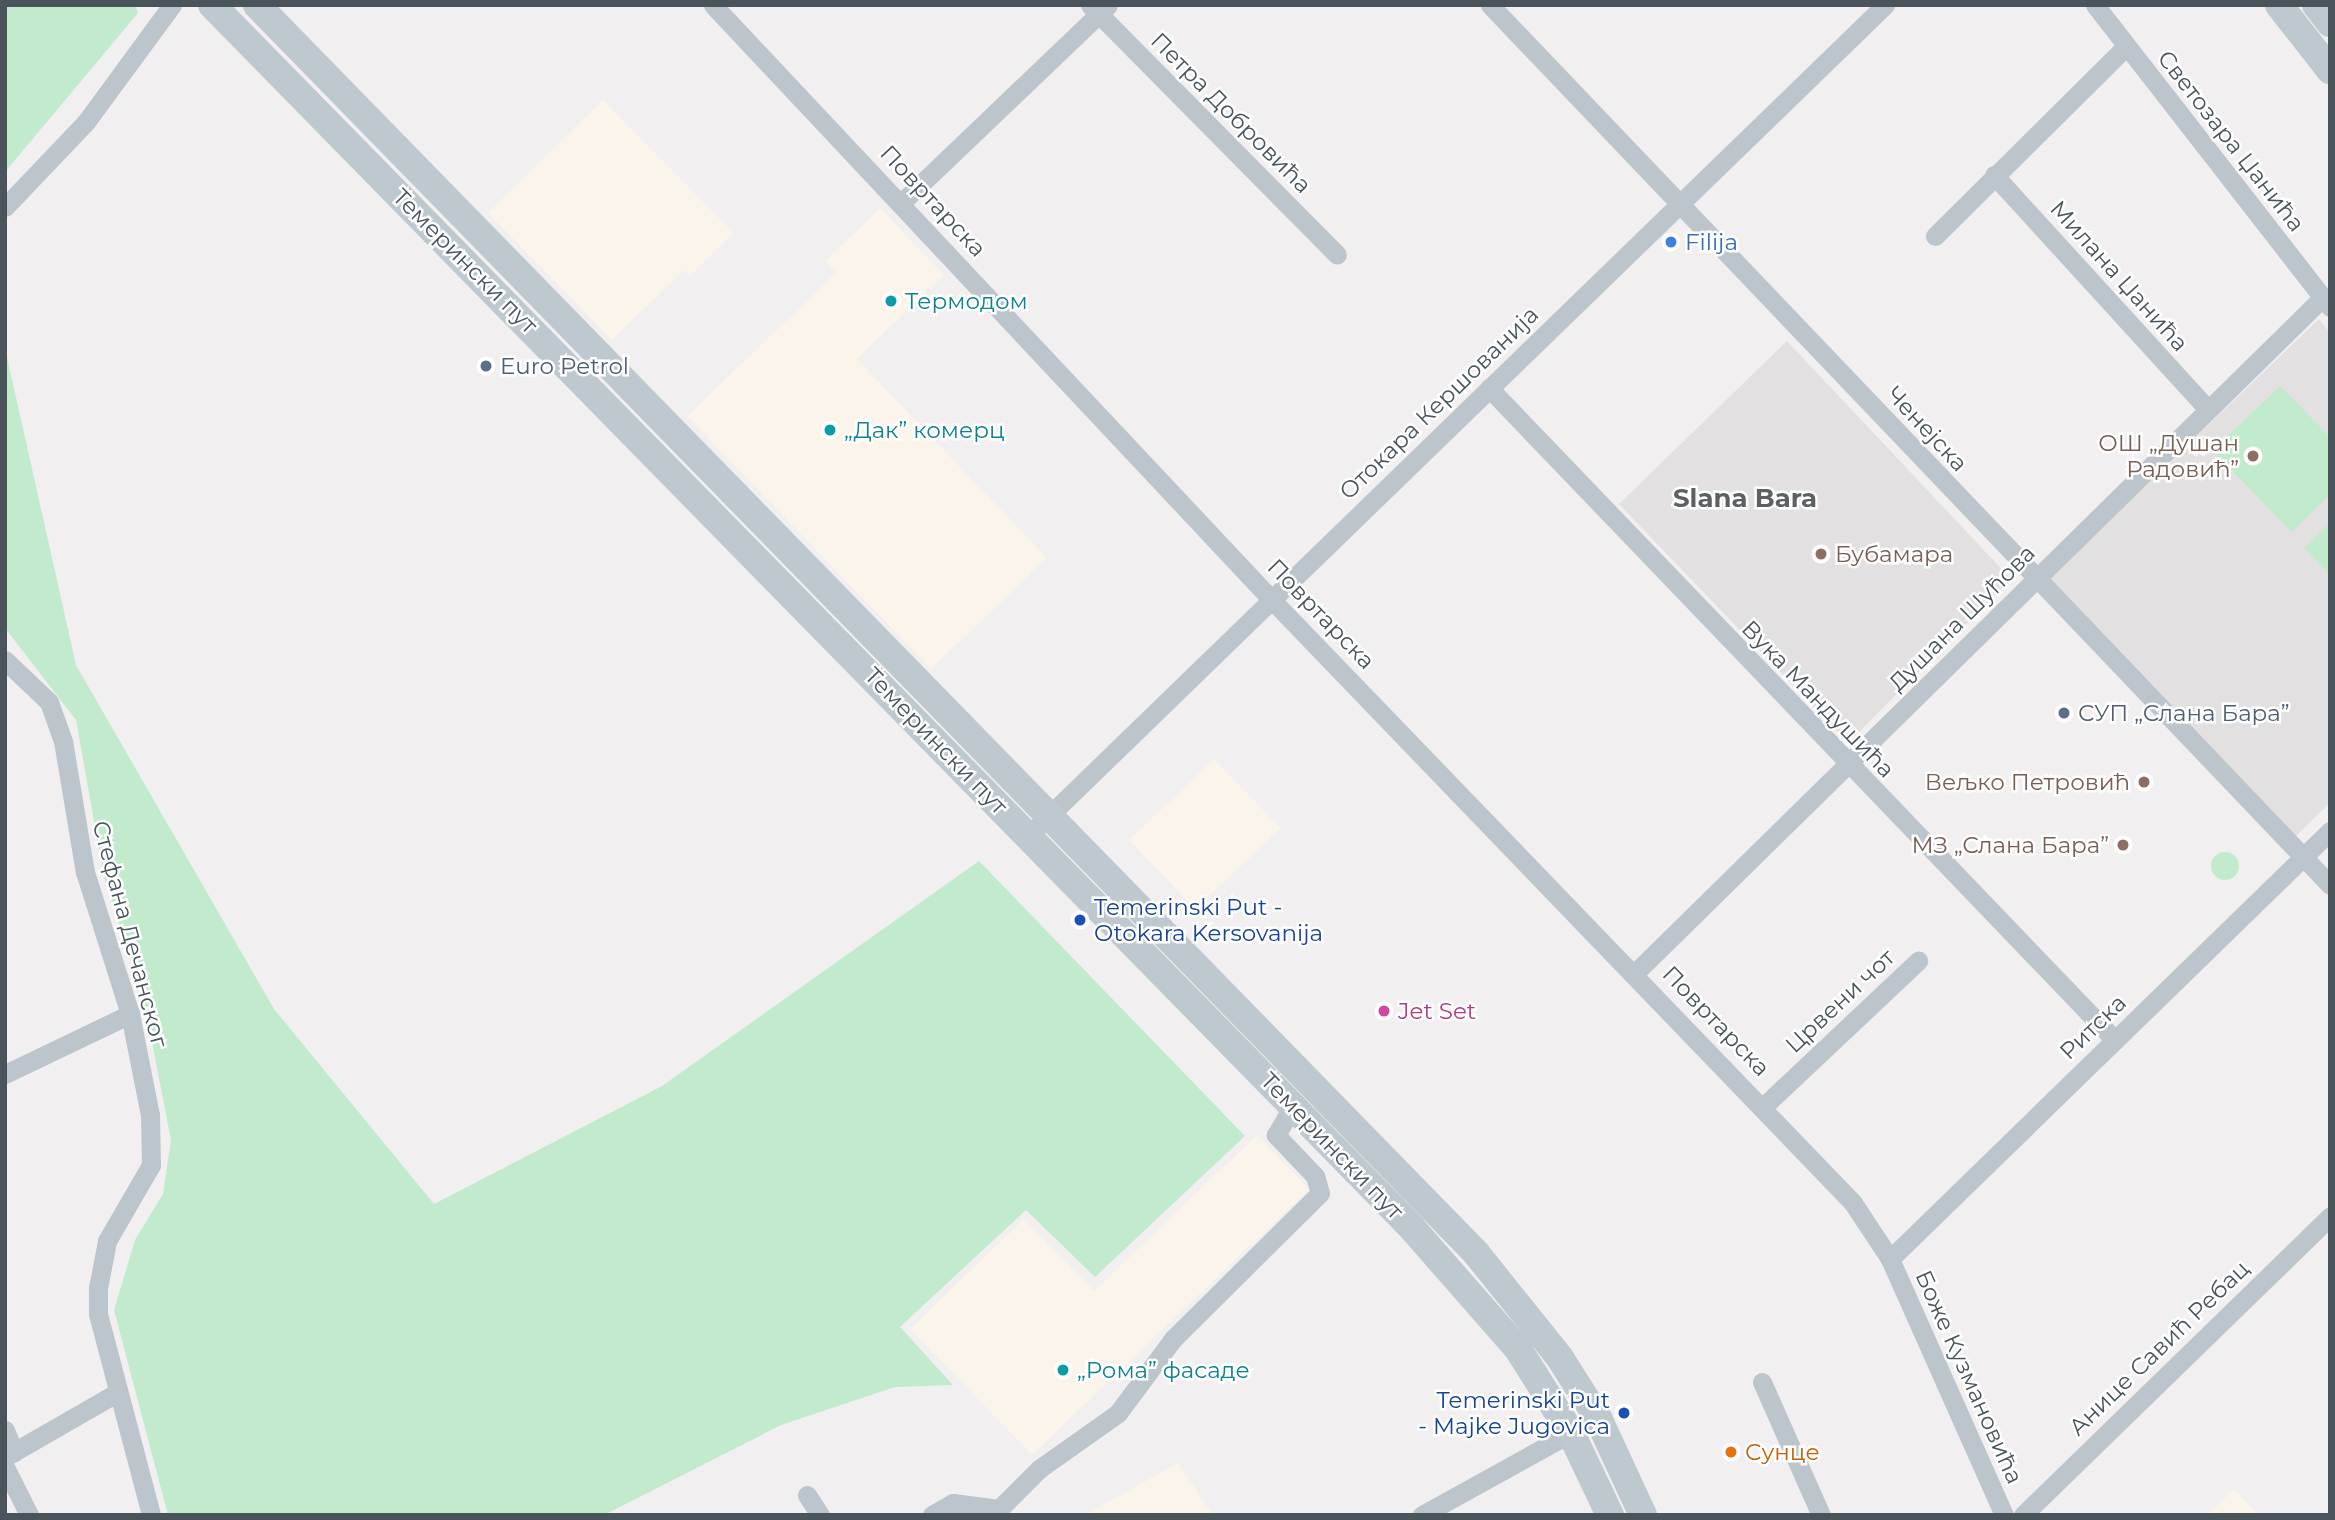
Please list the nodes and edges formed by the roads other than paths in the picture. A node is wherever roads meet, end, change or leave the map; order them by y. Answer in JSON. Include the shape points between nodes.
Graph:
{"nodes":[{"id":1,"x":172,"y":5,"type":"edge"},
{"id":2,"x":212,"y":5,"type":"edge"},
{"id":3,"x":257,"y":5,"type":"edge"},
{"id":4,"x":713,"y":5,"type":"edge"},
{"id":5,"x":1490,"y":5,"type":"edge"},
{"id":6,"x":1885,"y":5,"type":"edge"},
{"id":7,"x":2095,"y":5,"type":"edge"},
{"id":8,"x":2279,"y":5,"type":"edge"},
{"id":9,"x":2316,"y":5,"type":"edge"},
{"id":10,"x":1099,"y":8,"type":"edge"},
{"id":11,"x":2330,"y":23,"type":"edge"},
{"id":12,"x":2126,"y":46,"type":"junction"},
{"id":13,"x":2330,"y":70,"type":"edge"},
{"id":14,"x":1994,"y":175,"type":"junction"},
{"id":15,"x":901,"y":203,"type":"junction"},
{"id":16,"x":1681,"y":203,"type":"junction"},
{"id":17,"x":5,"y":207,"type":"edge"},
{"id":18,"x":1935,"y":236,"type":"dead end"},
{"id":19,"x":1338,"y":255,"type":"dead end"},
{"id":20,"x":2326,"y":302,"type":"edge"},
{"id":21,"x":1489,"y":388,"type":"junction"},
{"id":22,"x":2208,"y":409,"type":"junction"},
{"id":23,"x":2035,"y":580,"type":"junction"},
{"id":24,"x":1272,"y":600,"type":"junction"},
{"id":25,"x":5,"y":660,"type":"edge"},
{"id":26,"x":1847,"y":766,"type":"junction"},
{"id":27,"x":1038,"y":827,"type":"junction"},
{"id":28,"x":2330,"y":831,"type":"edge"},
{"id":29,"x":2303,"y":857,"type":"junction"},
{"id":30,"x":2330,"y":885,"type":"edge"},
{"id":31,"x":1918,"y":961,"type":"dead end"},
{"id":32,"x":1636,"y":972,"type":"junction"},
{"id":33,"x":130,"y":1014,"type":"junction"},
{"id":34,"x":2115,"y":1040,"type":"junction"},
{"id":35,"x":5,"y":1074,"type":"edge"},
{"id":36,"x":1293,"y":1105,"type":"junction"},
{"id":37,"x":1764,"y":1106,"type":"junction"},
{"id":38,"x":2330,"y":1216,"type":"edge"},
{"id":39,"x":1890,"y":1259,"type":"junction"},
{"id":40,"x":1762,"y":1382,"type":"dead end"},
{"id":41,"x":118,"y":1392,"type":"junction"},
{"id":42,"x":1598,"y":1419,"type":"junction"},
{"id":43,"x":5,"y":1430,"type":"edge"},
{"id":44,"x":1571,"y":1433,"type":"junction"},
{"id":45,"x":8,"y":1459,"type":"edge"},
{"id":46,"x":807,"y":1494,"type":"dead end"},
{"id":47,"x":29,"y":1515,"type":"edge"},
{"id":48,"x":151,"y":1515,"type":"edge"},
{"id":49,"x":820,"y":1515,"type":"edge"},
{"id":50,"x":932,"y":1515,"type":"edge"},
{"id":51,"x":1422,"y":1515,"type":"edge"},
{"id":52,"x":1609,"y":1515,"type":"edge"},
{"id":53,"x":1643,"y":1515,"type":"edge"},
{"id":54,"x":1821,"y":1515,"type":"edge"},
{"id":55,"x":2004,"y":1515,"type":"edge"},
{"id":56,"x":2023,"y":1515,"type":"edge"}],
"edges":[{"from":1,"to":17,"type":"street","via":[[86,122]]},
{"from":2,"to":27,"type":"main road","name":"Темерински пут"},
{"from":3,"to":27,"type":"main road","name":"Темерински пут"},
{"from":4,"to":15,"type":"street","name":"Повртарска"},
{"from":5,"to":16,"type":"street","name":"Ченејска"},
{"from":6,"to":16,"type":"street","name":"Отокара Кершованија"},
{"from":7,"to":12,"type":"street","name":"Светозара Џанића"},
{"from":8,"to":13,"type":"main road"},
{"from":9,"to":11,"type":"main road"},
{"from":10,"to":15,"type":"street"},
{"from":10,"to":19,"type":"street","name":"Петра Добровића"},
{"from":12,"to":14,"type":"street"},
{"from":12,"to":20,"type":"street","name":"Светозара Џанића"},
{"from":14,"to":18,"type":"street"},
{"from":14,"to":22,"type":"street","name":"Милана Џанића"},
{"from":15,"to":24,"type":"street","name":"Повртарска"},
{"from":16,"to":21,"type":"street","name":"Отокара Кершованија"},
{"from":16,"to":23,"type":"street","name":"Ченејска"},
{"from":20,"to":22,"type":"street","name":"Душана Шућова"},
{"from":21,"to":24,"type":"street","name":"Отокара Кершованија"},
{"from":21,"to":26,"type":"street","name":"Вука Мандушића"},
{"from":22,"to":23,"type":"street","name":"Душана Шућова"},
{"from":23,"to":26,"type":"street","name":"Душана Шућова"},
{"from":23,"to":29,"type":"street","name":"Ченејска"},
{"from":24,"to":27,"type":"street","name":"Отокара Кершованија"},
{"from":24,"to":32,"type":"street","name":"Повртарска"},
{"from":25,"to":33,"type":"street","name":"Стефана Дечанског","via":[[49,702],[63,741],[85,872]]},
{"from":26,"to":32,"type":"street","name":"Душана Шућова"},
{"from":26,"to":34,"type":"street","name":"Вука Мандушића"},
{"from":27,"to":36,"type":"main road","name":"Темерински пут"},
{"from":27,"to":42,"type":"main road","name":"Темерински пут","via":[[1476,1253],[1560,1358]]},
{"from":28,"to":29,"type":"street","name":"Ритска"},
{"from":29,"to":30,"type":"street","name":"Ченејска"},
{"from":29,"to":34,"type":"street","name":"Ритска"},
{"from":31,"to":37,"type":"street","name":"Црвени чот"},
{"from":32,"to":37,"type":"street","name":"Повртарска"},
{"from":33,"to":35,"type":"street"},
{"from":33,"to":41,"type":"street","name":"Стефана Дечанског","via":[[152,1142],[147,1178],[107,1241],[98,1288]]},
{"from":34,"to":39,"type":"street","name":"Ритска"},
{"from":36,"to":44,"type":"main road","name":"Темерински пут","via":[[1500,1326]]},
{"from":36,"to":50,"type":"street","via":[[1276,1135],[1315,1176],[1320,1193],[1173,1339],[1118,1413],[1039,1469],[999,1509],[953,1503]]},
{"from":37,"to":39,"type":"street","name":"Повртарска","via":[[1853,1203]]},
{"from":38,"to":56,"type":"street","name":"Анице Савић Ребац"},
{"from":39,"to":55,"type":"street","name":"Боже Кузмановића"},
{"from":40,"to":54,"type":"street"},
{"from":41,"to":45,"type":"street"},
{"from":41,"to":48,"type":"street","name":"Стефана Дечанског"},
{"from":42,"to":44,"type":"street"},
{"from":42,"to":53,"type":"main road","name":"Темерински пут"},
{"from":43,"to":45,"type":"street"},
{"from":44,"to":51,"type":"street"},
{"from":44,"to":52,"type":"main road","name":"Темерински пут"},
{"from":45,"to":47,"type":"street"},
{"from":46,"to":49,"type":"street"}]}
